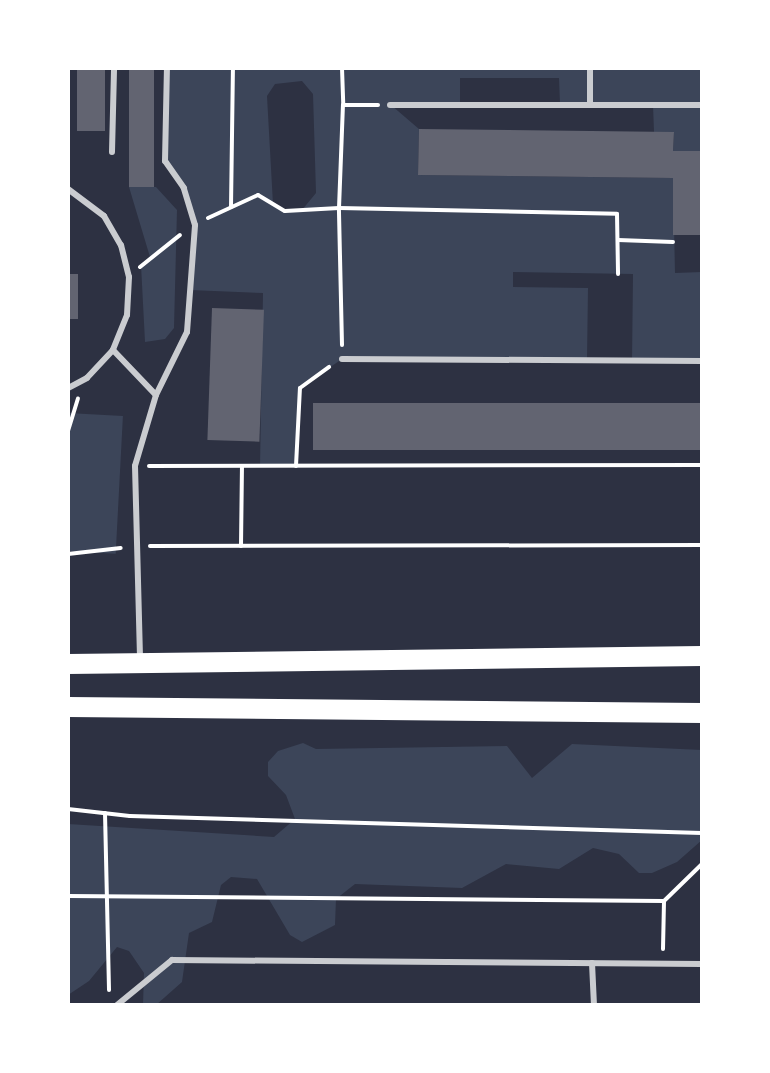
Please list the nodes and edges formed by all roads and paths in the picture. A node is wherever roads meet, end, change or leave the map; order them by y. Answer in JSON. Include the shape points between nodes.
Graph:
{"nodes":[{"id":1,"x":114,"y":68,"type":"edge"},
{"id":2,"x":167,"y":68,"type":"edge"},
{"id":3,"x":233,"y":68,"type":"edge"},
{"id":4,"x":342,"y":68,"type":"edge"},
{"id":5,"x":590,"y":68,"type":"edge"},
{"id":6,"x":590,"y":104,"type":"junction"},
{"id":7,"x":343,"y":105,"type":"junction"},
{"id":8,"x":390,"y":105,"type":"joint"},
{"id":9,"x":702,"y":105,"type":"edge"},
{"id":10,"x":112,"y":152,"type":"dead end"},
{"id":11,"x":68,"y":189,"type":"edge"},
{"id":12,"x":231,"y":207,"type":"junction"},
{"id":13,"x":339,"y":208,"type":"junction"},
{"id":14,"x":195,"y":225,"type":"junction"},
{"id":15,"x":618,"y":240,"type":"junction"},
{"id":16,"x":673,"y":242,"type":"dead end"},
{"id":17,"x":618,"y":274,"type":"dead end"},
{"id":18,"x":129,"y":277,"type":"junction"},
{"id":19,"x":113,"y":350,"type":"junction"},
{"id":20,"x":342,"y":359,"type":"junction"},
{"id":21,"x":702,"y":361,"type":"edge"},
{"id":22,"x":84,"y":379,"type":"junction"},
{"id":23,"x":68,"y":388,"type":"edge"},
{"id":24,"x":156,"y":395,"type":"junction"},
{"id":25,"x":68,"y":431,"type":"edge"},
{"id":26,"x":702,"y":465,"type":"edge"},
{"id":27,"x":135,"y":466,"type":"junction"},
{"id":28,"x":242,"y":466,"type":"junction"},
{"id":29,"x":296,"y":466,"type":"junction"},
{"id":30,"x":702,"y":545,"type":"edge"},
{"id":31,"x":137,"y":546,"type":"junction"},
{"id":32,"x":241,"y":546,"type":"junction"},
{"id":33,"x":68,"y":554,"type":"edge"},
{"id":34,"x":702,"y":656,"type":"edge"},
{"id":35,"x":70,"y":661,"type":"edge"},
{"id":36,"x":140,"y":664,"type":"junction"},
{"id":37,"x":68,"y":707,"type":"edge"},
{"id":38,"x":702,"y":713,"type":"edge"},
{"id":39,"x":68,"y":809,"type":"edge"},
{"id":40,"x":105,"y":813,"type":"junction"},
{"id":41,"x":702,"y":833,"type":"edge"},
{"id":42,"x":702,"y":864,"type":"edge"},
{"id":43,"x":68,"y":896,"type":"edge"},
{"id":44,"x":107,"y":896,"type":"junction"},
{"id":45,"x":664,"y":901,"type":"junction"},
{"id":46,"x":592,"y":963,"type":"junction"},
{"id":47,"x":663,"y":963,"type":"junction"},
{"id":48,"x":702,"y":964,"type":"edge"},
{"id":49,"x":110,"y":1005,"type":"edge"},
{"id":50,"x":117,"y":1005,"type":"edge"},
{"id":51,"x":594,"y":1005,"type":"edge"}],
"edges":[{"from":1,"to":10,"type":"lane"},
{"from":2,"to":14,"type":"lane","via":[[165,161],[184,188]]},
{"from":3,"to":12,"type":"path"},
{"from":4,"to":7,"type":"path"},
{"from":5,"to":6,"type":"lane"},
{"from":6,"to":8,"type":"lane"},
{"from":6,"to":9,"type":"lane"},
{"from":7,"to":8,"type":"path"},
{"from":7,"to":13,"type":"path"},
{"from":11,"to":18,"type":"lane","via":[[104,216],[121,245]]},
{"from":12,"to":13,"type":"path","via":[[258,195],[285,211]]},
{"from":12,"to":14,"type":"path"},
{"from":13,"to":15,"type":"path","via":[[617,214]]},
{"from":13,"to":20,"type":"path"},
{"from":14,"to":18,"type":"path"},
{"from":14,"to":24,"type":"lane","via":[[187,332]]},
{"from":15,"to":16,"type":"path"},
{"from":15,"to":17,"type":"path"},
{"from":18,"to":19,"type":"lane","via":[[127,315]]},
{"from":19,"to":22,"type":"lane"},
{"from":19,"to":24,"type":"lane"},
{"from":20,"to":21,"type":"lane"},
{"from":20,"to":29,"type":"path","via":[[300,388]]},
{"from":22,"to":23,"type":"lane"},
{"from":22,"to":25,"type":"path"},
{"from":24,"to":27,"type":"lane"},
{"from":26,"to":29,"type":"path"},
{"from":27,"to":28,"type":"path"},
{"from":27,"to":31,"type":"lane"},
{"from":28,"to":29,"type":"path"},
{"from":28,"to":32,"type":"path"},
{"from":30,"to":32,"type":"path"},
{"from":31,"to":32,"type":"path"},
{"from":31,"to":33,"type":"path"},
{"from":31,"to":36,"type":"lane"},
{"from":34,"to":36,"type":"main road"},
{"from":35,"to":36,"type":"main road"},
{"from":37,"to":38,"type":"main road"},
{"from":39,"to":40,"type":"path"},
{"from":40,"to":41,"type":"path"},
{"from":40,"to":44,"type":"path"},
{"from":42,"to":45,"type":"path"},
{"from":43,"to":44,"type":"path"},
{"from":44,"to":45,"type":"path"},
{"from":44,"to":49,"type":"path"},
{"from":45,"to":47,"type":"path"},
{"from":46,"to":47,"type":"lane"},
{"from":46,"to":50,"type":"lane","via":[[172,960]]},
{"from":46,"to":51,"type":"lane"},
{"from":47,"to":48,"type":"lane"}]}
